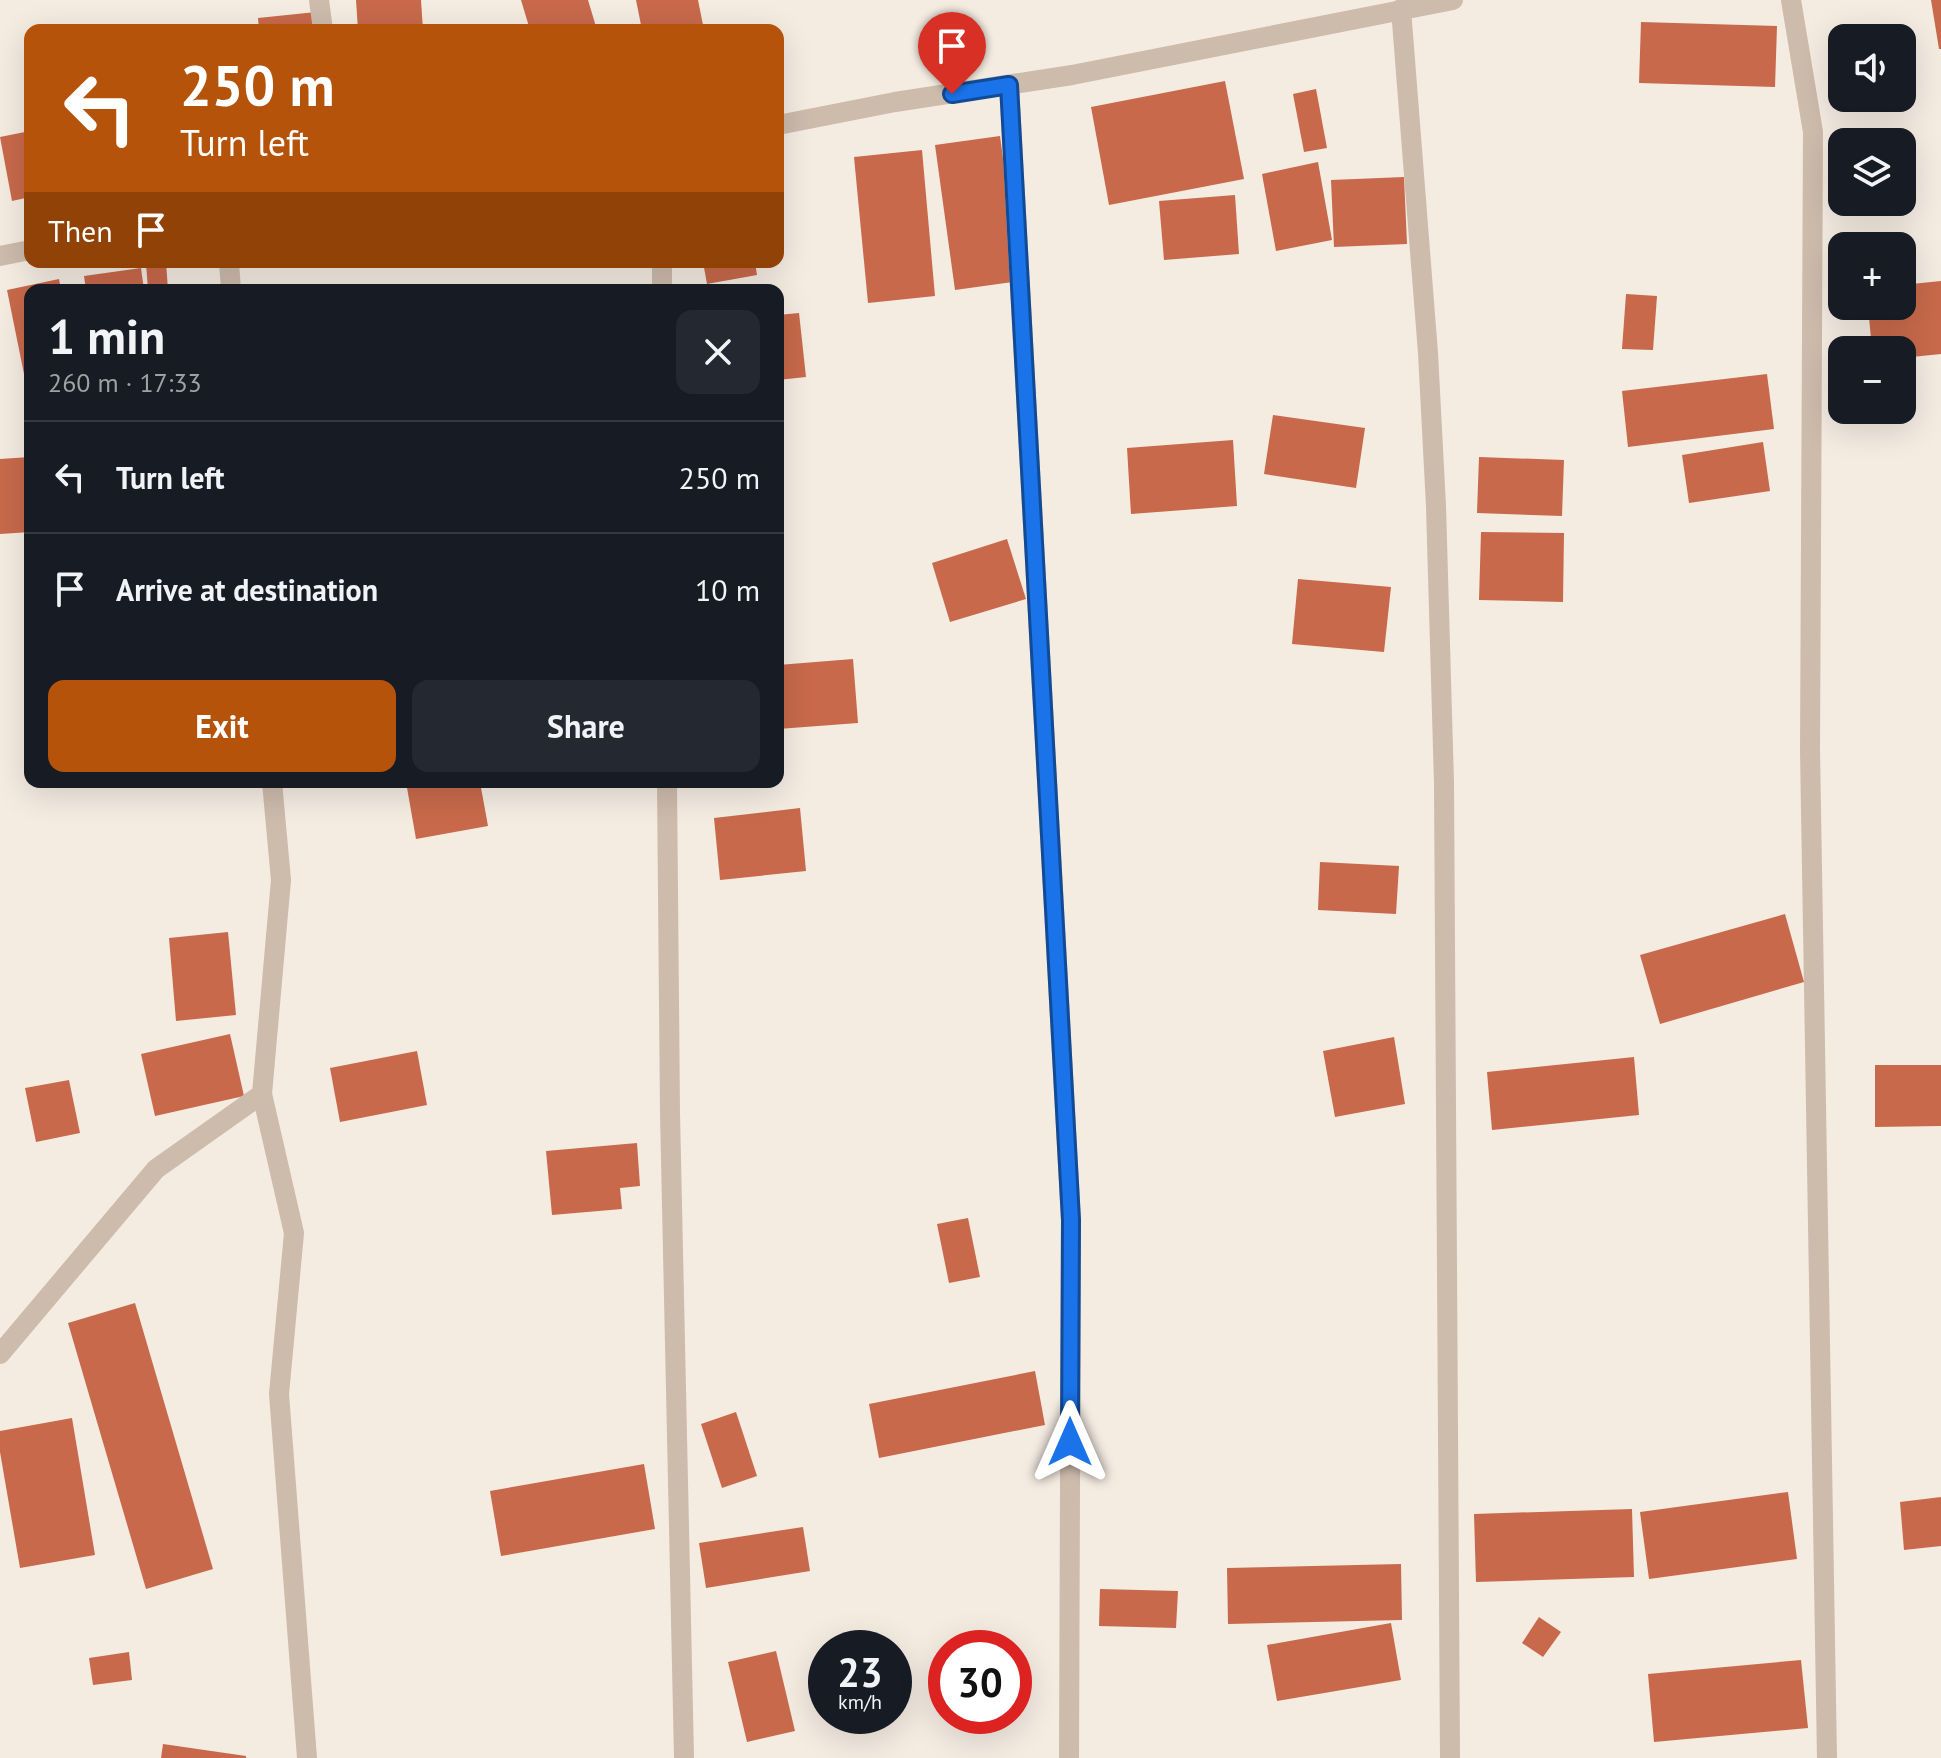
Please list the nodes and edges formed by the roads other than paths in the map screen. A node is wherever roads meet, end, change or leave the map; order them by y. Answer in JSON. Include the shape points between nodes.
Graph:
{"nodes":[{"id":1,"x":319,"y":0,"type":"edge"},
{"id":2,"x":1453,"y":0,"type":"edge"},
{"id":3,"x":1791,"y":0,"type":"edge"},
{"id":4,"x":1401,"y":9,"type":"junction"},
{"id":5,"x":322,"y":24,"type":"edge"},
{"id":6,"x":1009,"y":85,"type":"junction"},
{"id":7,"x":784,"y":124,"type":"edge"},
{"id":8,"x":24,"y":251,"type":"edge"},
{"id":9,"x":0,"y":256,"type":"edge"},
{"id":10,"x":273,"y":788,"type":"edge"},
{"id":11,"x":667,"y":788,"type":"edge"},
{"id":12,"x":262,"y":1094,"type":"junction"},
{"id":13,"x":0,"y":1354,"type":"edge"},
{"id":14,"x":307,"y":1758,"type":"edge"},
{"id":15,"x":684,"y":1758,"type":"edge"},
{"id":16,"x":1069,"y":1758,"type":"edge"},
{"id":17,"x":1450,"y":1758,"type":"edge"},
{"id":18,"x":1827,"y":1758,"type":"edge"}],
"edges":[{"from":1,"to":5,"type":"street"},
{"from":2,"to":4,"type":"street"},
{"from":3,"to":18,"type":"street","via":[[1813,132],[1810,750]]},
{"from":4,"to":6,"type":"street"},
{"from":4,"to":17,"type":"street","via":[[1432,429],[1444,783]]},
{"from":6,"to":7,"type":"street"},
{"from":6,"to":16,"type":"street","via":[[1071,1220]]},
{"from":8,"to":9,"type":"street"},
{"from":10,"to":12,"type":"street","via":[[281,880]]},
{"from":11,"to":15,"type":"street"},
{"from":12,"to":13,"type":"street","via":[[156,1169]]},
{"from":12,"to":14,"type":"street","via":[[294,1233],[279,1394]]}]}
